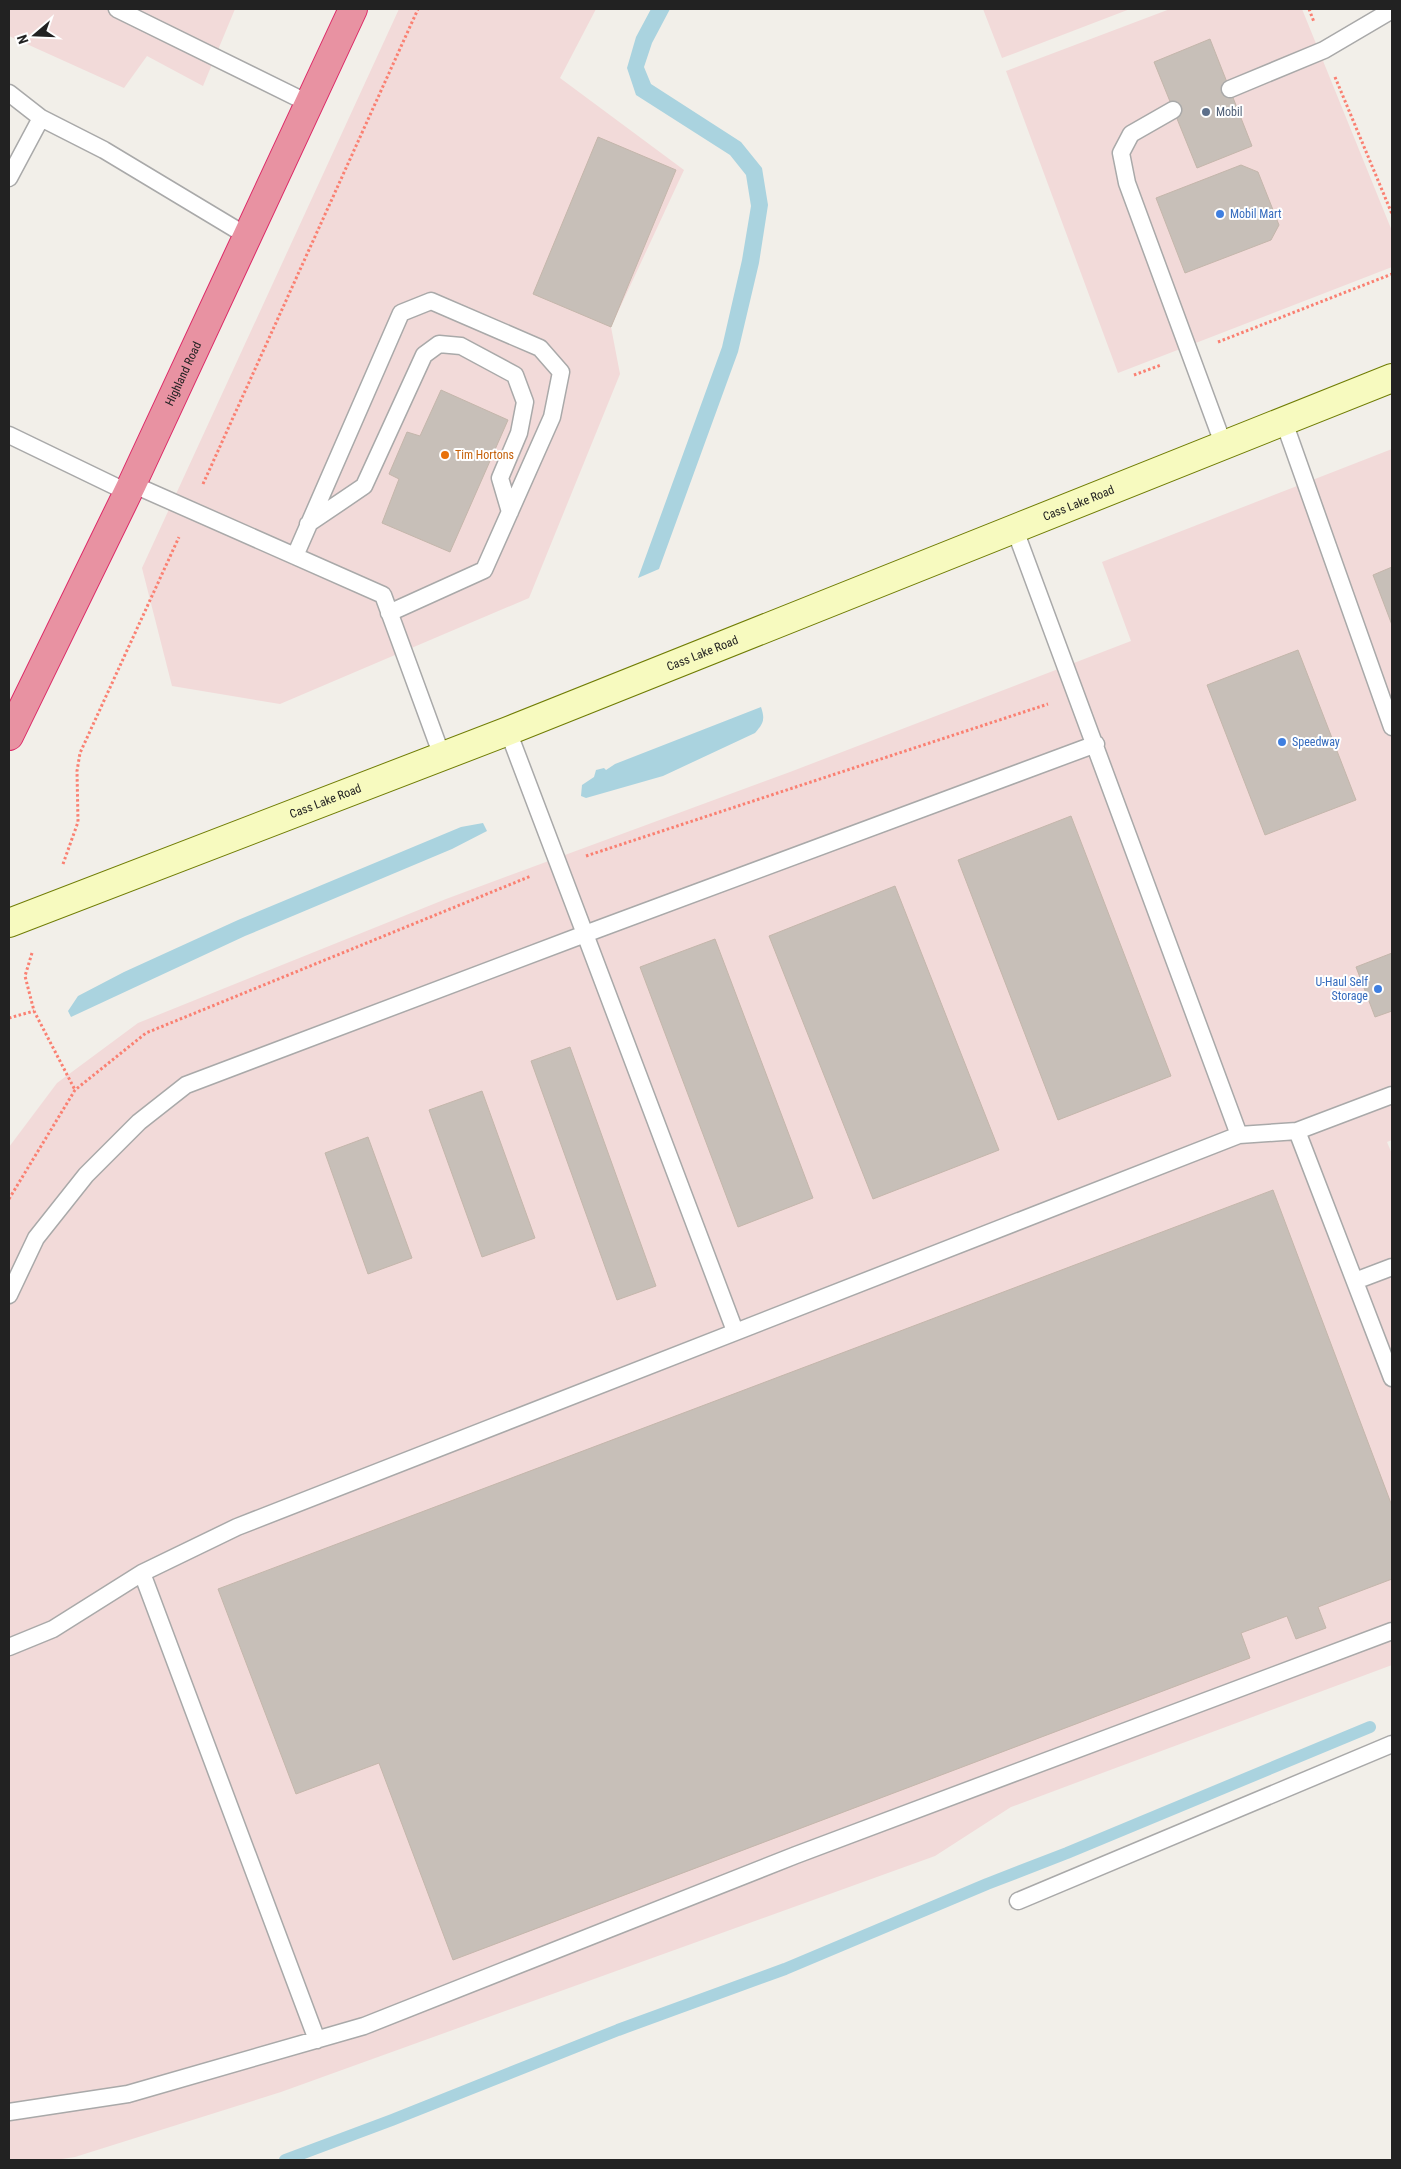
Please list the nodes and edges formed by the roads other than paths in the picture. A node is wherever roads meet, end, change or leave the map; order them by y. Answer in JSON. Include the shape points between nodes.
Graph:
{"nodes":[{"id":1,"x":117,"y":9,"type":"edge"},
{"id":2,"x":353,"y":9,"type":"edge"},
{"id":3,"x":1392,"y":10,"type":"edge"},
{"id":4,"x":141,"y":14,"type":"edge"},
{"id":5,"x":1230,"y":89,"type":"dead end"},
{"id":6,"x":9,"y":93,"type":"edge"},
{"id":7,"x":310,"y":104,"type":"junction"},
{"id":8,"x":1173,"y":110,"type":"dead end"},
{"id":9,"x":40,"y":118,"type":"junction"},
{"id":10,"x":9,"y":178,"type":"edge"},
{"id":11,"x":247,"y":236,"type":"junction"},
{"id":12,"x":1392,"y":378,"type":"edge"},
{"id":13,"x":1284,"y":422,"type":"junction"},
{"id":14,"x":9,"y":435,"type":"edge"},
{"id":15,"x":1224,"y":446,"type":"junction"},
{"id":16,"x":130,"y":488,"type":"junction"},
{"id":17,"x":510,"y":512,"type":"junction"},
{"id":18,"x":308,"y":524,"type":"junction"},
{"id":19,"x":1015,"y":530,"type":"junction"},
{"id":20,"x":295,"y":556,"type":"junction"},
{"id":21,"x":389,"y":613,"type":"junction"},
{"id":22,"x":1392,"y":727,"type":"edge"},
{"id":23,"x":508,"y":731,"type":"junction"},
{"id":24,"x":9,"y":736,"type":"edge"},
{"id":25,"x":1096,"y":744,"type":"junction"},
{"id":26,"x":442,"y":756,"type":"junction"},
{"id":27,"x":9,"y":923,"type":"edge"},
{"id":28,"x":585,"y":934,"type":"junction"},
{"id":29,"x":1392,"y":1095,"type":"edge"},
{"id":30,"x":1297,"y":1131,"type":"junction"},
{"id":31,"x":1239,"y":1135,"type":"junction"},
{"id":32,"x":1392,"y":1267,"type":"edge"},
{"id":33,"x":1355,"y":1281,"type":"junction"},
{"id":34,"x":9,"y":1295,"type":"edge"},
{"id":35,"x":735,"y":1331,"type":"junction"},
{"id":36,"x":1392,"y":1378,"type":"edge"},
{"id":37,"x":142,"y":1572,"type":"junction"},
{"id":38,"x":1392,"y":1630,"type":"edge"},
{"id":39,"x":9,"y":1646,"type":"edge"},
{"id":40,"x":1392,"y":1744,"type":"edge"},
{"id":41,"x":1018,"y":1901,"type":"dead end"},
{"id":42,"x":317,"y":2040,"type":"junction"},
{"id":43,"x":9,"y":2112,"type":"edge"}],
"edges":[{"from":1,"to":4,"type":"lane"},
{"from":2,"to":7,"type":"highway","name":"Highland Road"},
{"from":3,"to":5,"type":"lane","via":[[1324,50]]},
{"from":4,"to":7,"type":"lane"},
{"from":6,"to":9,"type":"lane"},
{"from":7,"to":11,"type":"highway","name":"Highland Road"},
{"from":8,"to":15,"type":"lane","via":[[1131,134],[1121,153],[1127,183]]},
{"from":9,"to":10,"type":"lane"},
{"from":9,"to":11,"type":"lane","via":[[104,150]]},
{"from":11,"to":16,"type":"highway","name":"Highland Road"},
{"from":12,"to":13,"type":"street","name":"Cass Lake Road"},
{"from":13,"to":15,"type":"street","name":"Cass Lake Road"},
{"from":13,"to":22,"type":"lane"},
{"from":14,"to":16,"type":"lane"},
{"from":15,"to":19,"type":"street","name":"Cass Lake Road"},
{"from":16,"to":20,"type":"lane","via":[[191,510]]},
{"from":16,"to":24,"type":"highway","name":"Highland Road"},
{"from":17,"to":18,"type":"lane","via":[[500,478],[519,433],[525,402],[515,375],[461,346],[440,344],[424,355],[364,486]]},
{"from":17,"to":18,"type":"lane","via":[[552,417],[561,372],[540,348],[431,301],[401,313]]},
{"from":17,"to":21,"type":"lane","via":[[484,570]]},
{"from":18,"to":20,"type":"lane"},
{"from":19,"to":23,"type":"street","name":"Cass Lake Road"},
{"from":19,"to":25,"type":"lane"},
{"from":20,"to":21,"type":"lane","via":[[383,595]]},
{"from":21,"to":26,"type":"lane"},
{"from":23,"to":26,"type":"street","name":"Cass Lake Road"},
{"from":23,"to":28,"type":"lane"},
{"from":25,"to":28,"type":"lane"},
{"from":25,"to":31,"type":"lane"},
{"from":26,"to":27,"type":"street","name":"Cass Lake Road"},
{"from":28,"to":34,"type":"lane","via":[[186,1085],[139,1122],[86,1174],[36,1238]]},
{"from":28,"to":35,"type":"lane"},
{"from":29,"to":30,"type":"lane"},
{"from":30,"to":31,"type":"lane"},
{"from":30,"to":33,"type":"lane"},
{"from":31,"to":35,"type":"lane"},
{"from":32,"to":33,"type":"lane"},
{"from":33,"to":36,"type":"lane"},
{"from":35,"to":37,"type":"lane","via":[[237,1527]]},
{"from":37,"to":39,"type":"lane","via":[[53,1629]]},
{"from":37,"to":42,"type":"lane"},
{"from":38,"to":42,"type":"lane","via":[[806,1852],[364,2026]]},
{"from":40,"to":41,"type":"lane"},
{"from":42,"to":43,"type":"lane","via":[[128,2094]]}]}
